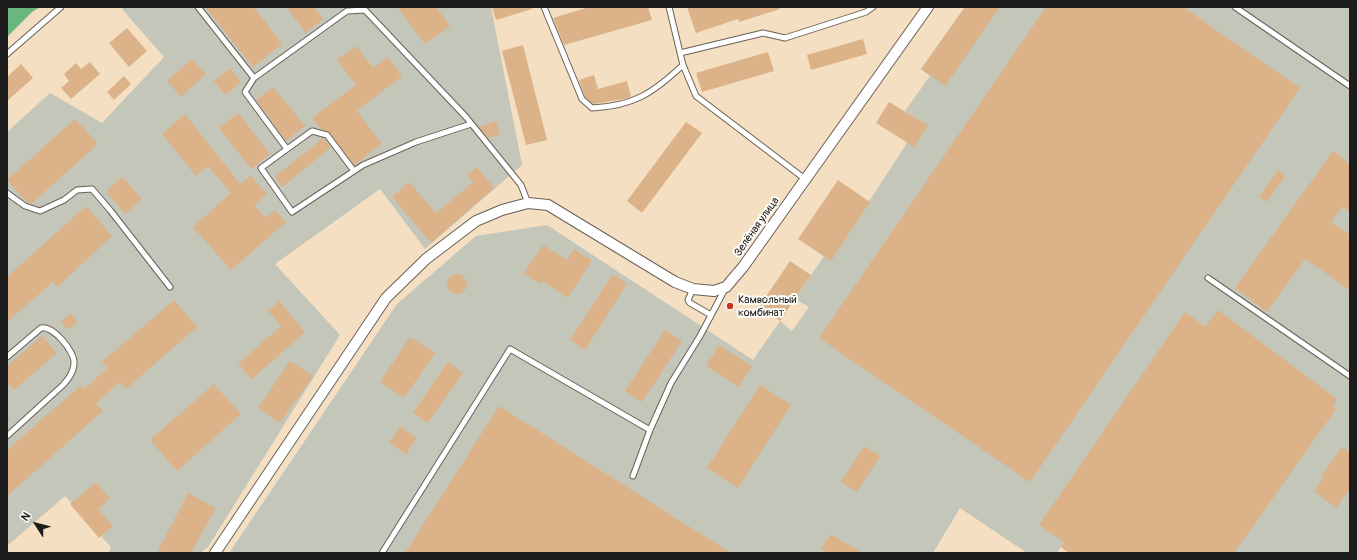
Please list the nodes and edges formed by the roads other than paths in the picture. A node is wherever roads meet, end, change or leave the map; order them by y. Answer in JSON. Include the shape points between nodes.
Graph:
{"nodes":[{"id":1,"x":61,"y":7,"type":"edge"},
{"id":2,"x":198,"y":7,"type":"edge"},
{"id":3,"x":544,"y":7,"type":"edge"},
{"id":4,"x":669,"y":7,"type":"edge"},
{"id":5,"x":873,"y":7,"type":"edge"},
{"id":6,"x":928,"y":7,"type":"edge"},
{"id":7,"x":1235,"y":7,"type":"edge"},
{"id":8,"x":680,"y":53,"type":"junction"},
{"id":9,"x":7,"y":54,"type":"edge"},
{"id":10,"x":683,"y":65,"type":"junction"},
{"id":11,"x":254,"y":78,"type":"junction"},
{"id":12,"x":1350,"y":86,"type":"edge"},
{"id":13,"x":471,"y":124,"type":"junction"},
{"id":14,"x":287,"y":148,"type":"junction"},
{"id":15,"x":354,"y":171,"type":"junction"},
{"id":16,"x":805,"y":179,"type":"junction"},
{"id":17,"x":7,"y":193,"type":"edge"},
{"id":18,"x":528,"y":203,"type":"junction"},
{"id":19,"x":1208,"y":278,"type":"dead end"},
{"id":20,"x":170,"y":287,"type":"dead end"},
{"id":21,"x":726,"y":287,"type":"junction"},
{"id":22,"x":693,"y":289,"type":"junction"},
{"id":23,"x":711,"y":315,"type":"junction"},
{"id":24,"x":7,"y":357,"type":"edge"},
{"id":25,"x":1350,"y":376,"type":"edge"},
{"id":26,"x":650,"y":430,"type":"junction"},
{"id":27,"x":7,"y":436,"type":"edge"},
{"id":28,"x":633,"y":476,"type":"dead end"},
{"id":29,"x":215,"y":553,"type":"edge"},
{"id":30,"x":382,"y":553,"type":"edge"}],
"edges":[{"from":1,"to":9,"type":"lane"},
{"from":2,"to":11,"type":"lane"},
{"from":3,"to":10,"type":"lane","via":[[582,99],[592,108],[614,107],[638,99],[660,86]]},
{"from":4,"to":8,"type":"lane"},
{"from":5,"to":8,"type":"lane","via":[[866,12],[785,38],[763,33]]},
{"from":6,"to":16,"type":"street","name":"Зелёная улица"},
{"from":7,"to":12,"type":"lane"},
{"from":8,"to":10,"type":"lane"},
{"from":10,"to":16,"type":"lane","via":[[696,96]]},
{"from":11,"to":13,"type":"lane","via":[[347,11],[365,10]]},
{"from":11,"to":14,"type":"lane","via":[[245,92]]},
{"from":13,"to":15,"type":"lane","via":[[416,142]]},
{"from":13,"to":18,"type":"lane","via":[[521,185]]},
{"from":14,"to":15,"type":"lane","via":[[312,131],[327,135]]},
{"from":14,"to":15,"type":"lane","via":[[261,168],[292,212]]},
{"from":16,"to":21,"type":"street","name":"Зелёная улица"},
{"from":17,"to":20,"type":"lane","via":[[25,206],[40,211],[64,200],[77,190],[92,189]]},
{"from":18,"to":22,"type":"street","via":[[548,205],[675,282]]},
{"from":18,"to":29,"type":"street","via":[[502,210],[464,229],[426,259],[386,298]]},
{"from":19,"to":25,"type":"lane"},
{"from":21,"to":22,"type":"street","via":[[714,291]]},
{"from":21,"to":23,"type":"lane","name":"Зелёная улица"},
{"from":22,"to":23,"type":"lane","via":[[688,300],[690,304]]},
{"from":23,"to":26,"type":"lane","name":"Зелёная улица","via":[[671,382]]},
{"from":24,"to":27,"type":"lane","via":[[44,327],[55,332],[73,355],[75,362],[69,378],[63,385]]},
{"from":26,"to":28,"type":"lane","name":"Зелёная улица"},
{"from":26,"to":30,"type":"lane","via":[[510,349]]}]}
